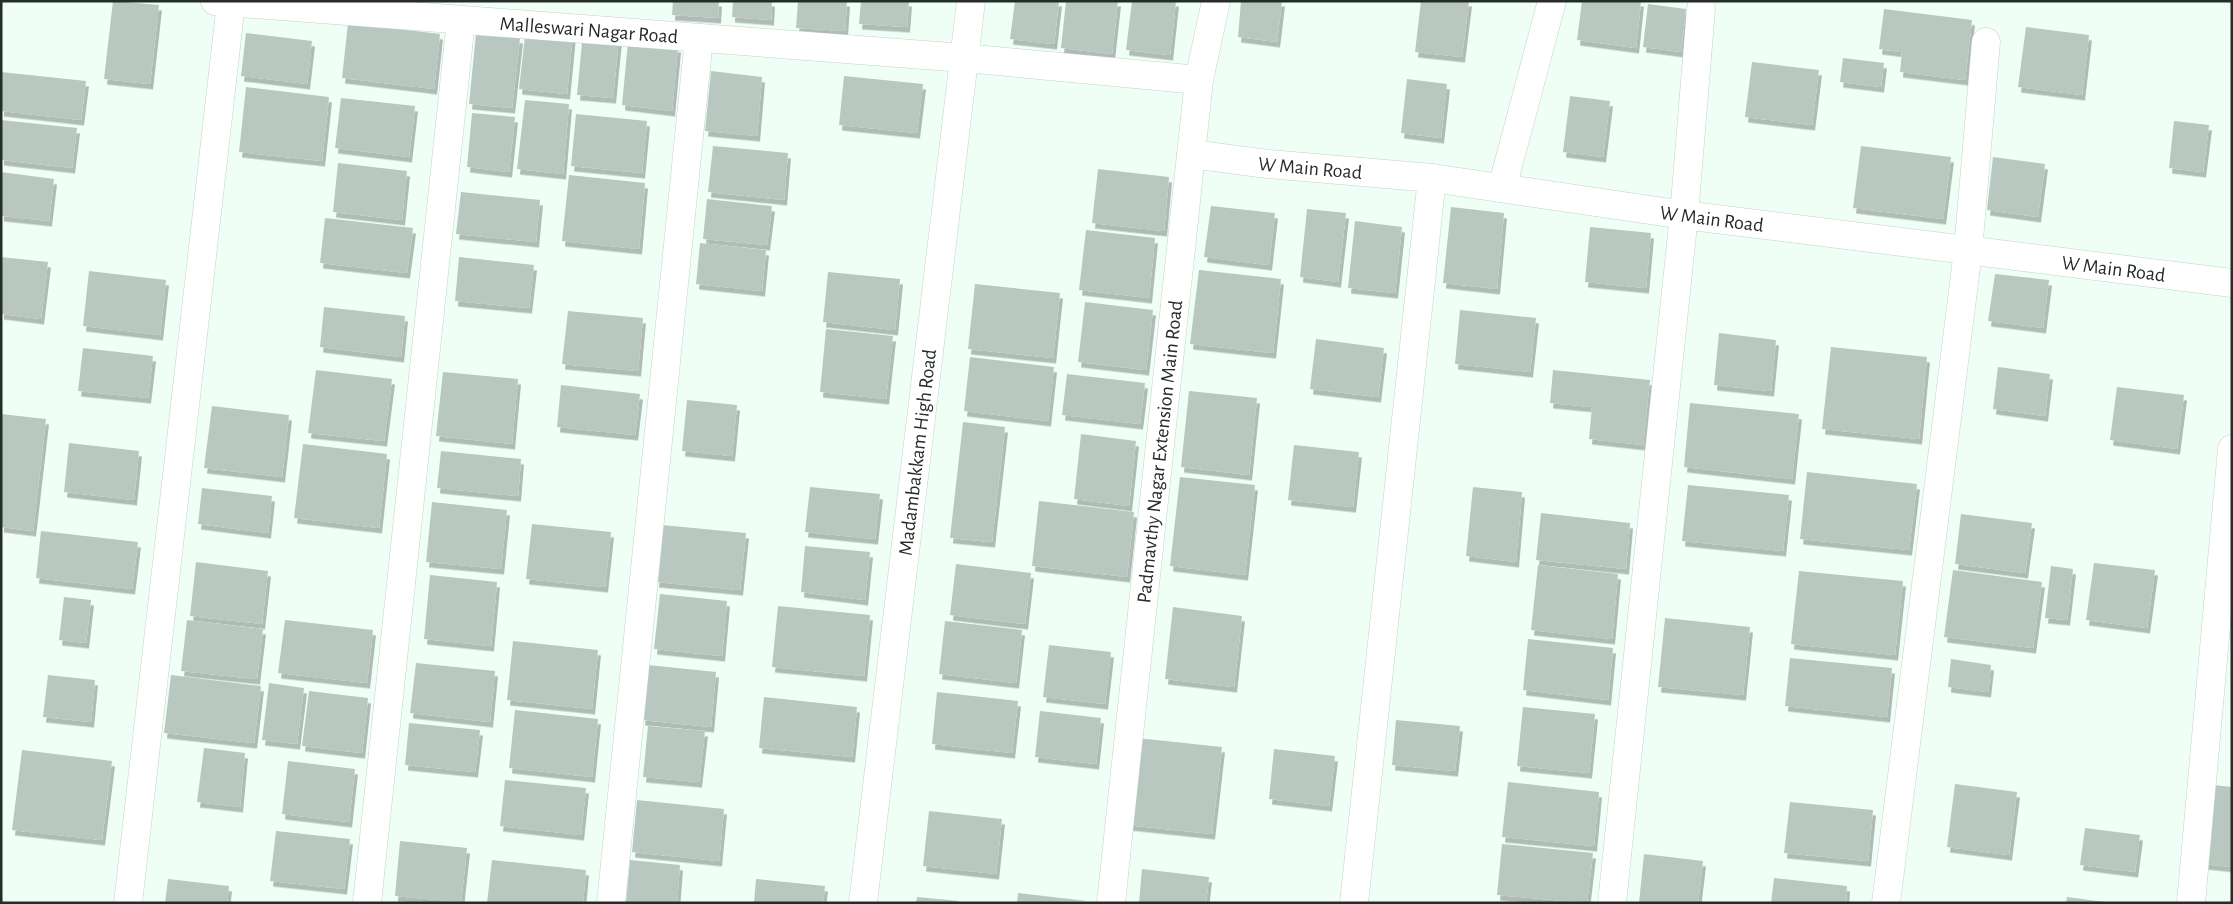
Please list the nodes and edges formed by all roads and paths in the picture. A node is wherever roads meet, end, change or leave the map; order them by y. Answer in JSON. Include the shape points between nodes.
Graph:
{"nodes":[{"id":1,"x":971,"y":1,"type":"edge"},
{"id":2,"x":1216,"y":1,"type":"edge"},
{"id":3,"x":1552,"y":1,"type":"edge"},
{"id":4,"x":223,"y":2,"type":"edge"},
{"id":5,"x":1701,"y":9,"type":"dead end"},
{"id":6,"x":461,"y":20,"type":"junction"},
{"id":7,"x":699,"y":38,"type":"junction"},
{"id":8,"x":1986,"y":42,"type":"dead end"},
{"id":9,"x":964,"y":58,"type":"junction"},
{"id":10,"x":1199,"y":80,"type":"junction"},
{"id":11,"x":1191,"y":154,"type":"junction"},
{"id":12,"x":1432,"y":178,"type":"junction"},
{"id":13,"x":1502,"y":188,"type":"junction"},
{"id":14,"x":1684,"y":215,"type":"junction"},
{"id":15,"x":1968,"y":250,"type":"junction"},
{"id":16,"x":2232,"y":283,"type":"edge"},
{"id":17,"x":2232,"y":449,"type":"edge"},
{"id":18,"x":128,"y":903,"type":"edge"},
{"id":19,"x":367,"y":903,"type":"edge"},
{"id":20,"x":611,"y":903,"type":"edge"},
{"id":21,"x":862,"y":903,"type":"edge"},
{"id":22,"x":1112,"y":903,"type":"edge"},
{"id":23,"x":1354,"y":903,"type":"edge"},
{"id":24,"x":1612,"y":903,"type":"edge"},
{"id":25,"x":1886,"y":903,"type":"edge"},
{"id":26,"x":2191,"y":903,"type":"edge"}],
"edges":[{"from":1,"to":9,"type":"street","name":"Madambakkam High Road"},
{"from":2,"to":10,"type":"street","name":"Padmavthy Nagar Extension Main Road"},
{"from":3,"to":13,"type":"street"},
{"from":4,"to":6,"type":"street","name":"Malleswari Nagar Road"},
{"from":4,"to":18,"type":"street"},
{"from":5,"to":14,"type":"street"},
{"from":6,"to":7,"type":"street","name":"Malleswari Nagar Road"},
{"from":6,"to":19,"type":"street"},
{"from":7,"to":9,"type":"street","name":"Malleswari Nagar Road"},
{"from":7,"to":20,"type":"street"},
{"from":8,"to":15,"type":"street"},
{"from":9,"to":10,"type":"street","name":"Malleswari Nagar Road"},
{"from":9,"to":21,"type":"street","name":"Madambakkam High Road"},
{"from":10,"to":11,"type":"street","name":"Padmavthy Nagar Extension Main Road"},
{"from":11,"to":12,"type":"street","name":"W Main Road"},
{"from":11,"to":22,"type":"street","name":"Padmavthy Nagar Extension Main Road"},
{"from":12,"to":13,"type":"street","name":"W Main Road"},
{"from":12,"to":23,"type":"street"},
{"from":13,"to":14,"type":"street","name":"W Main Road"},
{"from":14,"to":15,"type":"street","name":"W Main Road"},
{"from":14,"to":24,"type":"street"},
{"from":15,"to":16,"type":"street","name":"W Main Road"},
{"from":15,"to":25,"type":"street"},
{"from":17,"to":26,"type":"street"}]}
